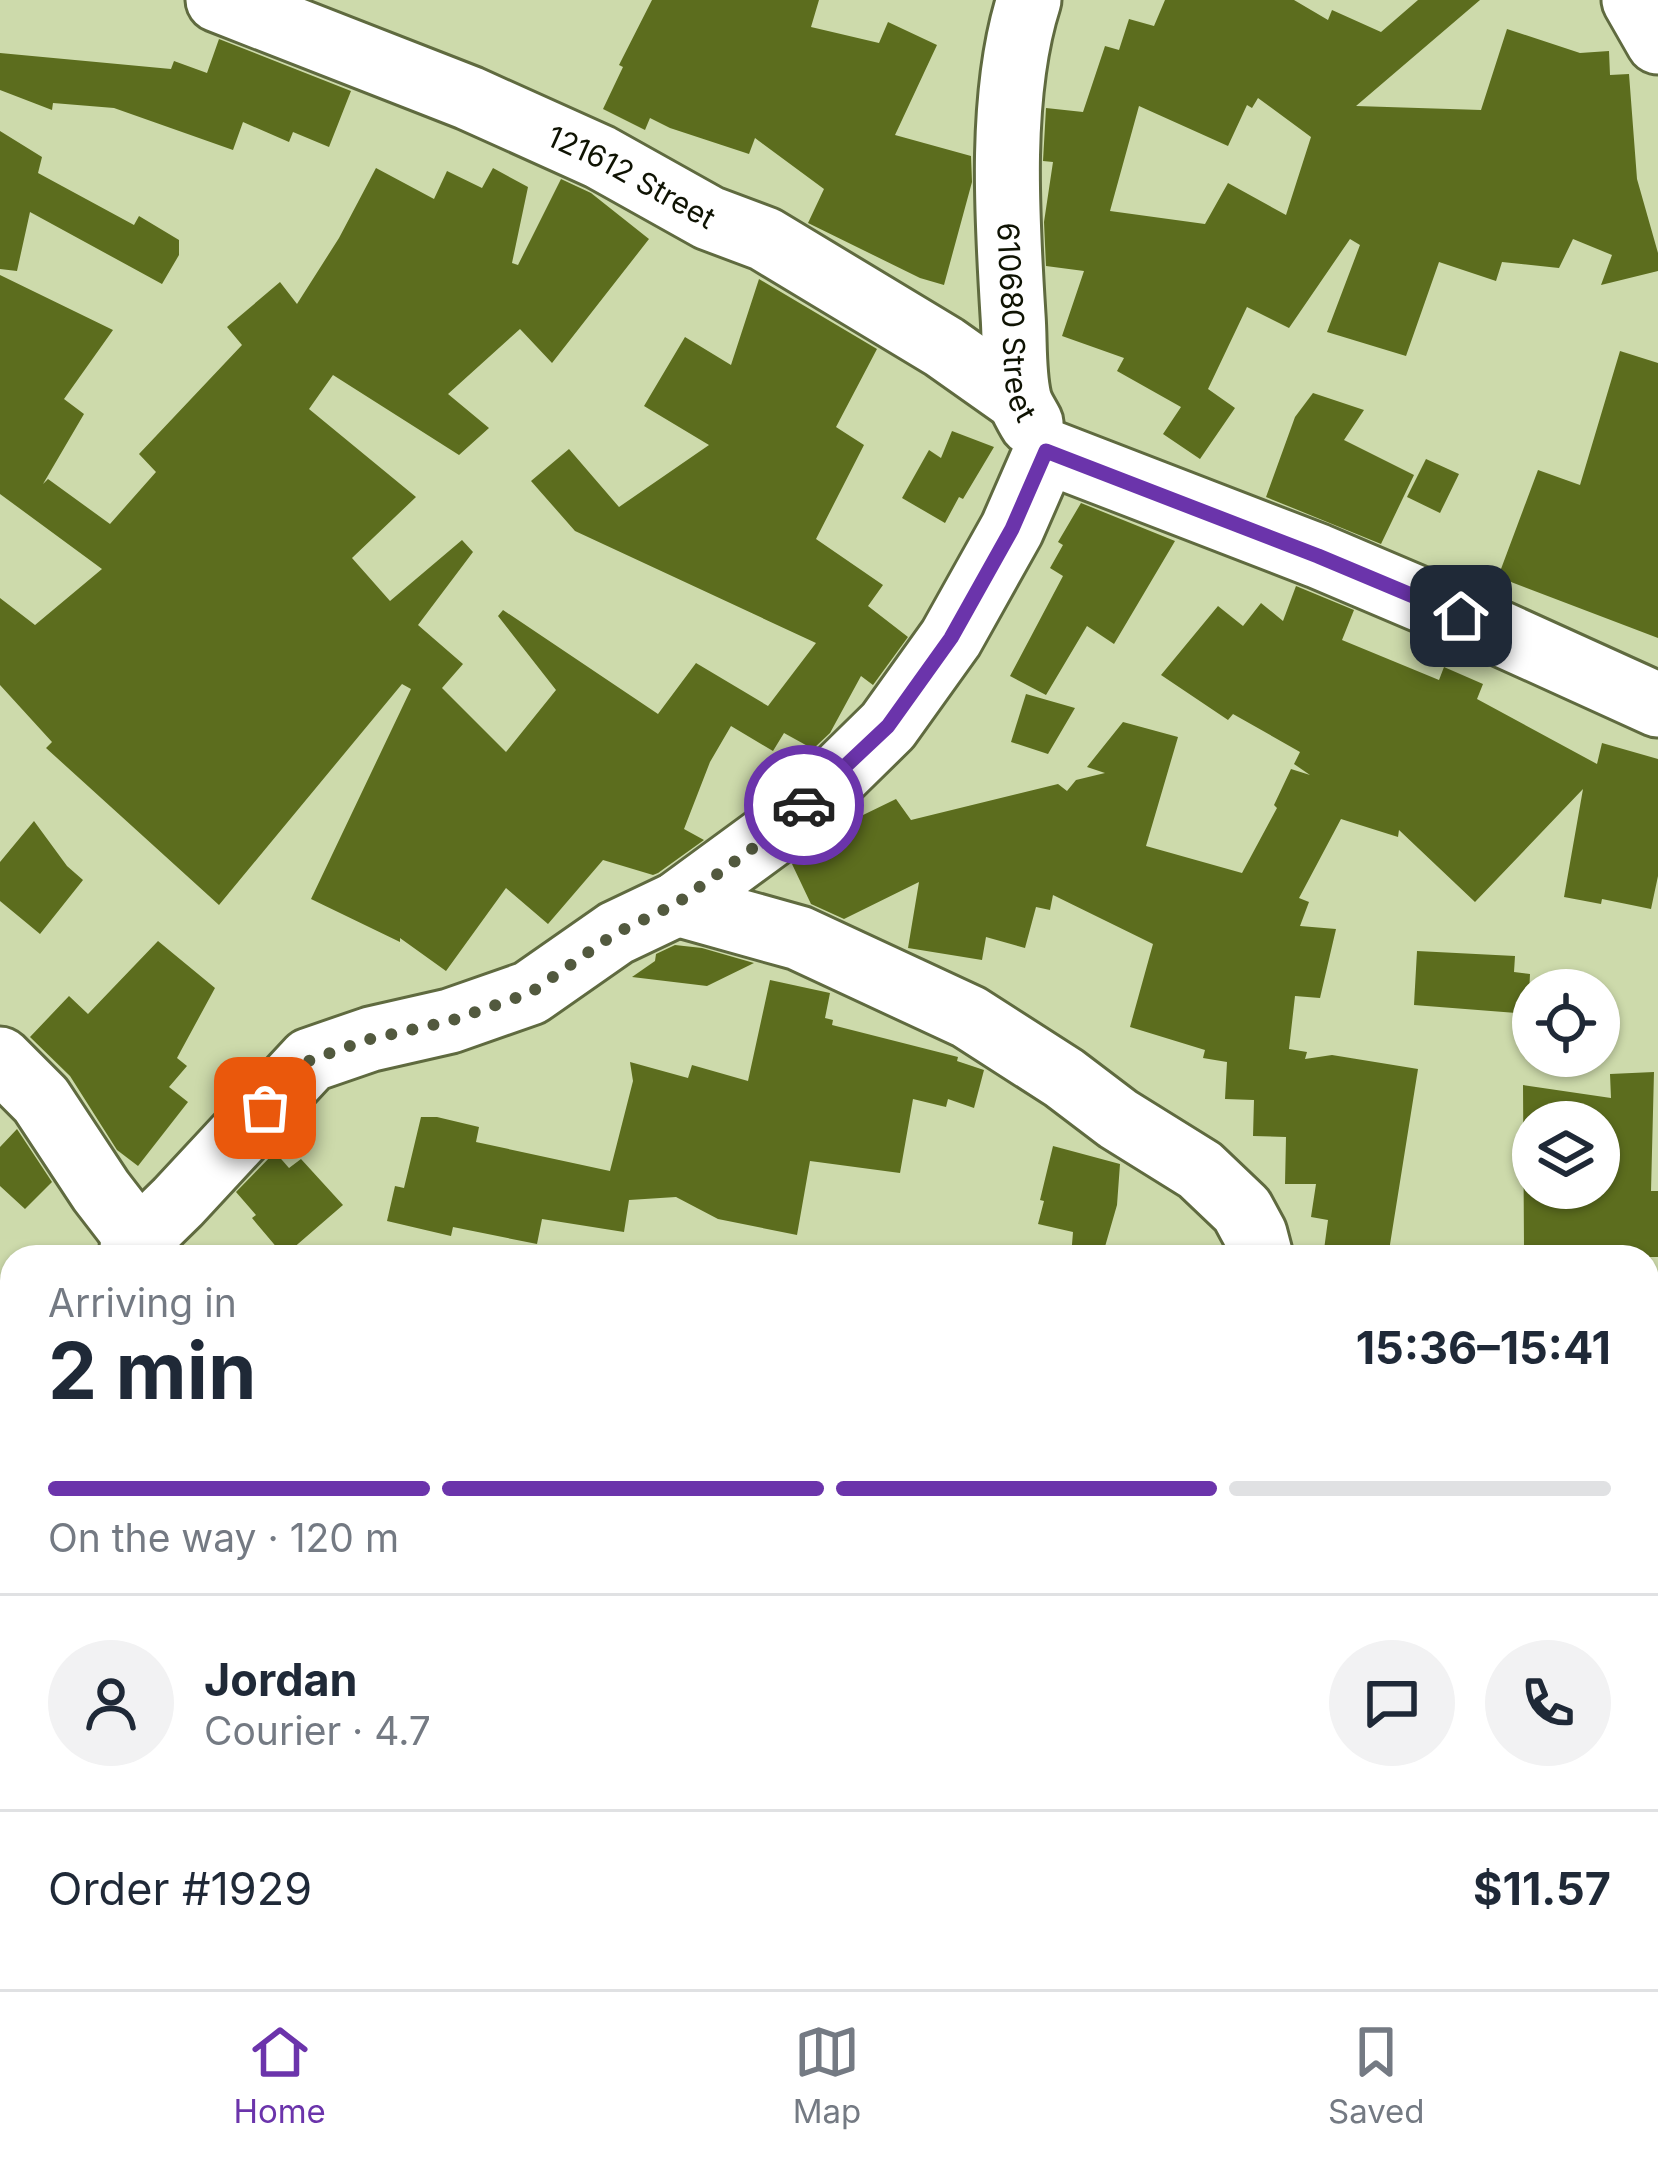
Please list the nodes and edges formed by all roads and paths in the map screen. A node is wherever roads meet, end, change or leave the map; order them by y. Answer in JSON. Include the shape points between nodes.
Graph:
{"nodes":[{"id":1,"x":218,"y":0,"type":"edge"},
{"id":2,"x":1029,"y":0,"type":"edge"},
{"id":3,"x":1634,"y":0,"type":"edge"},
{"id":4,"x":1658,"y":42,"type":"edge"},
{"id":5,"x":1033,"y":426,"type":"junction"},
{"id":6,"x":1658,"y":705,"type":"edge"},
{"id":7,"x":676,"y":904,"type":"junction"},
{"id":8,"x":0,"y":1059,"type":"edge"},
{"id":9,"x":133,"y":1245,"type":"edge"},
{"id":10,"x":138,"y":1245,"type":"edge"},
{"id":11,"x":1258,"y":1245,"type":"edge"}],
"edges":[{"from":1,"to":5,"type":"street","name":"121612 Street","via":[[470,98],[765,238],[944,347]]},
{"from":2,"to":5,"type":"street","name":"610680 Street","via":[[1012,75],[1009,144],[1012,285]]},
{"from":3,"to":4,"type":"street"},
{"from":5,"to":6,"type":"street","name":"121612 Street"},
{"from":5,"to":7,"type":"street","name":"610680 Street","via":[[1012,529],[951,638],[888,726],[767,838]]},
{"from":7,"to":10,"type":"street","name":"610680 Street","via":[[616,933],[530,993],[310,1060]]},
{"from":7,"to":11,"type":"street","via":[[799,938],[969,1018],[1200,1170],[1242,1210]]},
{"from":8,"to":9,"type":"street","via":[[41,1100]]}]}
